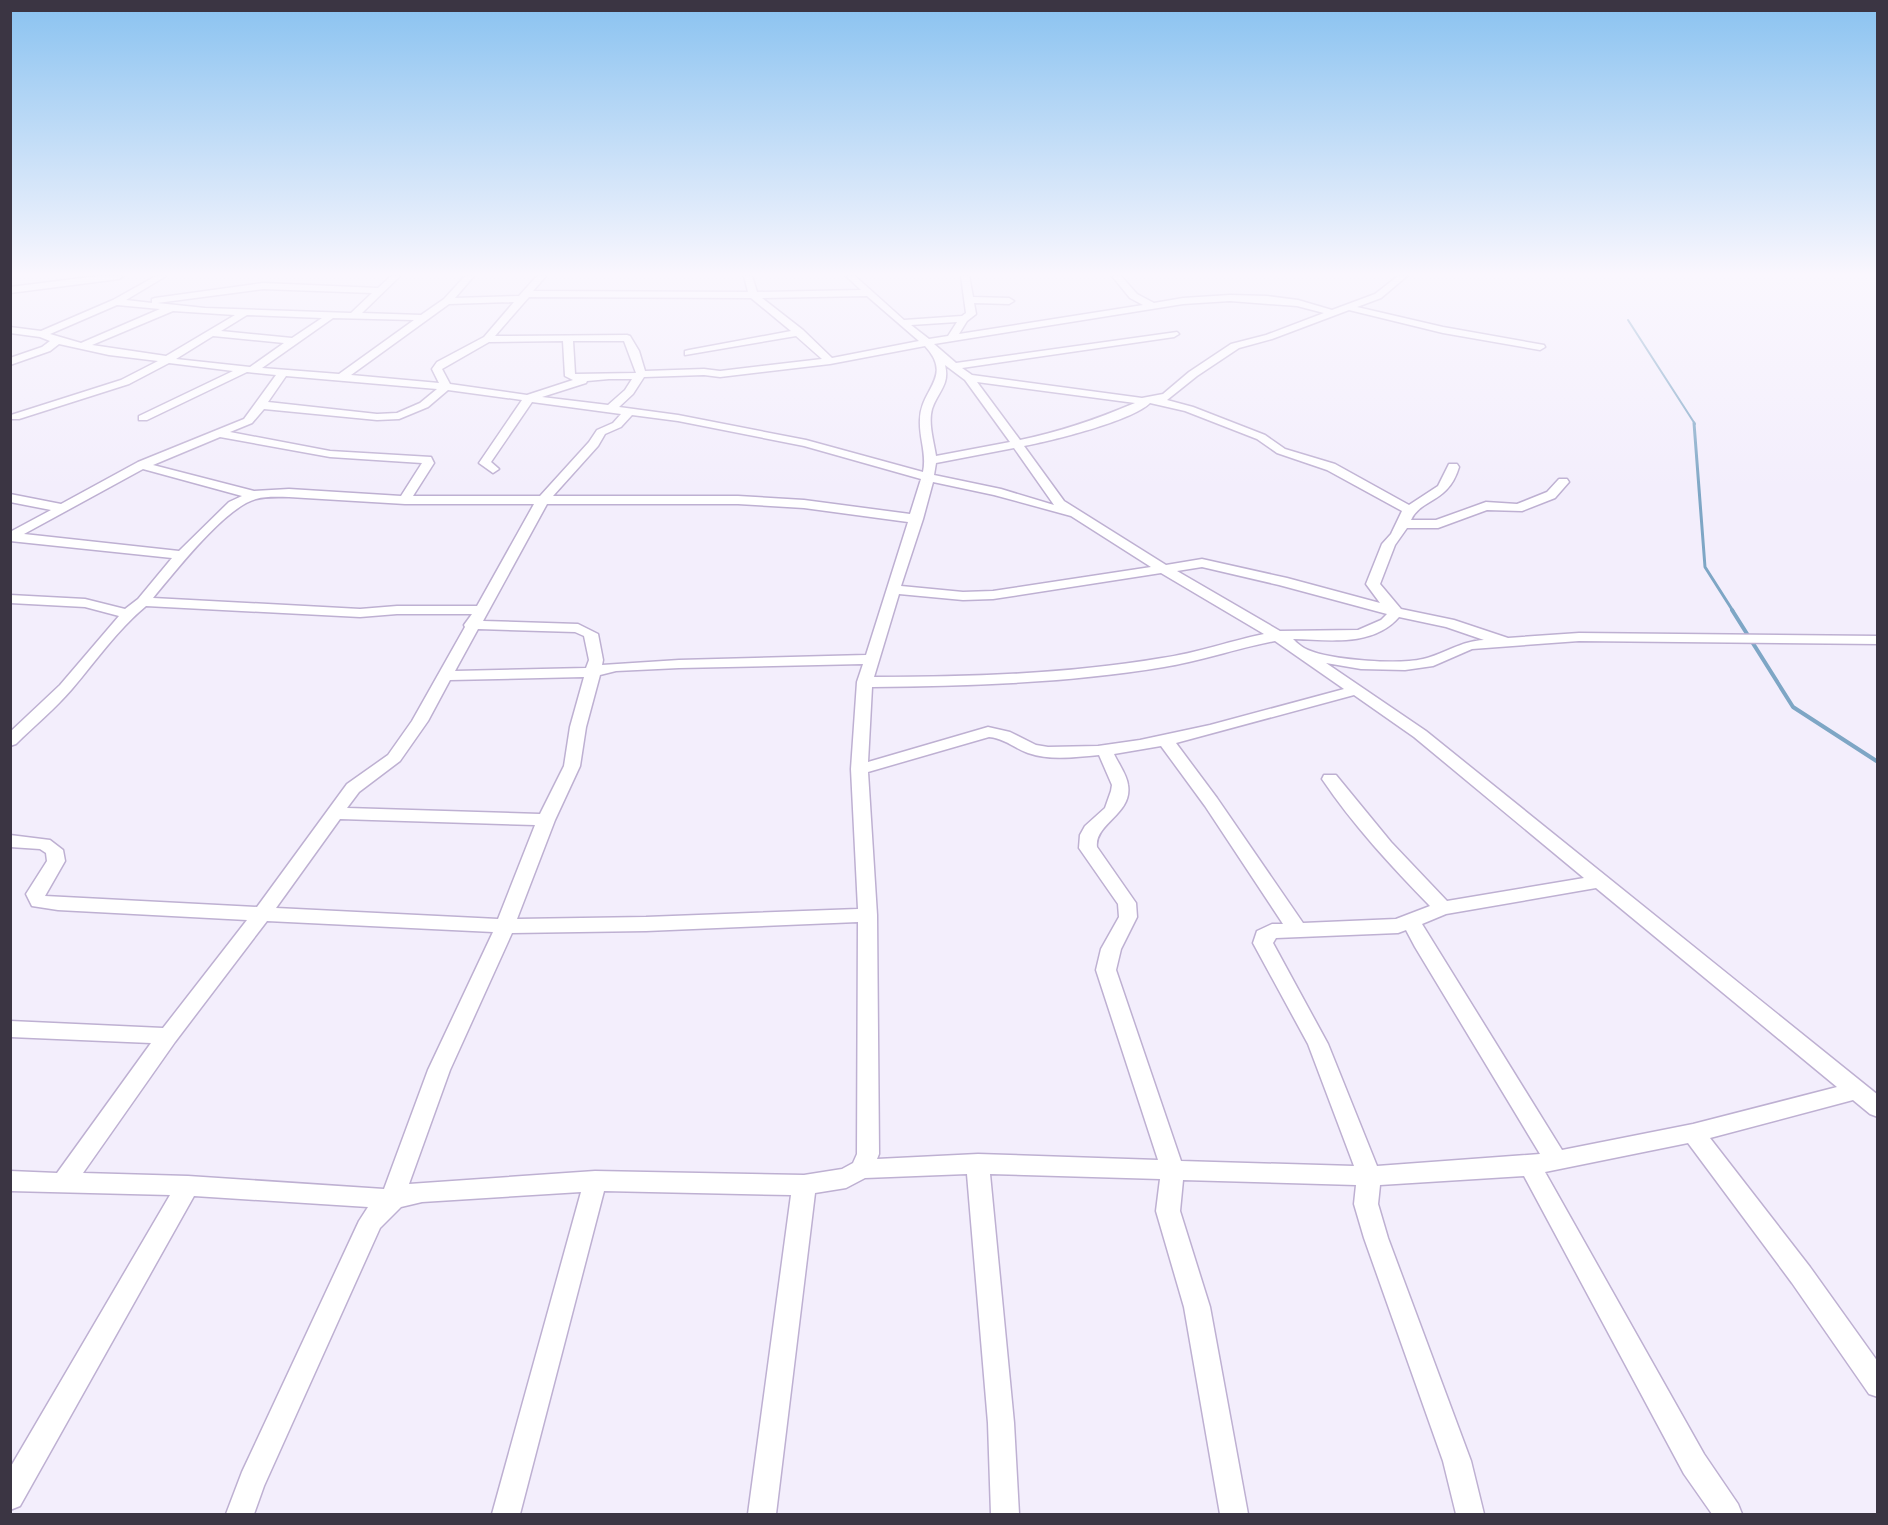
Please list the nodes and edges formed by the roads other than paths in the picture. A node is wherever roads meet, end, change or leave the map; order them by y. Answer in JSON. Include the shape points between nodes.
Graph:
{"nodes":[{"id":1,"x":49,"y":347,"type":"edge"},
{"id":2,"x":89,"y":347,"type":"edge"},
{"id":3,"x":187,"y":347,"type":"edge"},
{"id":4,"x":284,"y":347,"type":"edge"},
{"id":5,"x":384,"y":347,"type":"edge"},
{"id":6,"x":472,"y":347,"type":"edge"},
{"id":7,"x":568,"y":347,"type":"edge"},
{"id":8,"x":630,"y":347,"type":"edge"},
{"id":9,"x":723,"y":347,"type":"edge"},
{"id":10,"x":816,"y":347,"type":"edge"},
{"id":11,"x":1083,"y":347,"type":"edge"},
{"id":12,"x":1233,"y":347,"type":"edge"},
{"id":13,"x":933,"y":348,"type":"junction"},
{"id":14,"x":167,"y":360,"type":"junction"},
{"id":15,"x":830,"y":361,"type":"junction"},
{"id":16,"x":10,"y":362,"type":"edge"},
{"id":17,"x":954,"y":366,"type":"junction"},
{"id":18,"x":248,"y":370,"type":"junction"},
{"id":19,"x":283,"y":372,"type":"junction"},
{"id":20,"x":720,"y":374,"type":"junction"},
{"id":21,"x":640,"y":375,"type":"junction"},
{"id":22,"x":343,"y":376,"type":"junction"},
{"id":23,"x":969,"y":378,"type":"junction"},
{"id":24,"x":582,"y":381,"type":"junction"},
{"id":25,"x":446,"y":387,"type":"junction"},
{"id":26,"x":530,"y":397,"type":"junction"},
{"id":27,"x":1152,"y":401,"type":"junction"},
{"id":28,"x":261,"y":405,"type":"junction"},
{"id":29,"x":611,"y":408,"type":"junction"},
{"id":30,"x":630,"y":411,"type":"junction"},
{"id":31,"x":15,"y":417,"type":"dead end"},
{"id":32,"x":143,"y":418,"type":"dead end"},
{"id":33,"x":219,"y":433,"type":"junction"},
{"id":34,"x":1014,"y":444,"type":"junction"},
{"id":35,"x":142,"y":465,"type":"junction"},
{"id":36,"x":1453,"y":467,"type":"dead end"},
{"id":37,"x":929,"y":469,"type":"junction"},
{"id":38,"x":494,"y":470,"type":"dead end"},
{"id":39,"x":1563,"y":482,"type":"dead end"},
{"id":40,"x":255,"y":495,"type":"junction"},
{"id":41,"x":10,"y":498,"type":"edge"},
{"id":42,"x":405,"y":500,"type":"junction"},
{"id":43,"x":542,"y":501,"type":"junction"},
{"id":44,"x":62,"y":508,"type":"junction"},
{"id":45,"x":1409,"y":510,"type":"junction"},
{"id":46,"x":1072,"y":514,"type":"junction"},
{"id":47,"x":917,"y":519,"type":"junction"},
{"id":48,"x":1404,"y":524,"type":"junction"},
{"id":49,"x":11,"y":537,"type":"edge"},
{"id":50,"x":182,"y":555,"type":"junction"},
{"id":51,"x":1162,"y":568,"type":"junction"},
{"id":52,"x":895,"y":589,"type":"junction"},
{"id":53,"x":10,"y":599,"type":"edge"},
{"id":54,"x":143,"y":602,"type":"junction"},
{"id":55,"x":1396,"y":612,"type":"junction"},
{"id":56,"x":128,"y":614,"type":"junction"},
{"id":57,"x":476,"y":617,"type":"junction"},
{"id":58,"x":1278,"y":636,"type":"junction"},
{"id":59,"x":1878,"y":640,"type":"edge"},
{"id":60,"x":1506,"y":642,"type":"junction"},
{"id":61,"x":1304,"y":654,"type":"junction"},
{"id":62,"x":871,"y":659,"type":"junction"},
{"id":63,"x":591,"y":672,"type":"junction"},
{"id":64,"x":445,"y":676,"type":"junction"},
{"id":65,"x":865,"y":682,"type":"junction"},
{"id":66,"x":1356,"y":690,"type":"junction"},
{"id":67,"x":1165,"y":740,"type":"junction"},
{"id":68,"x":10,"y":741,"type":"edge"},
{"id":69,"x":1104,"y":749,"type":"junction"},
{"id":70,"x":859,"y":769,"type":"junction"},
{"id":71,"x":1330,"y":779,"type":"dead end"},
{"id":72,"x":335,"y":813,"type":"junction"},
{"id":73,"x":546,"y":819,"type":"junction"},
{"id":74,"x":10,"y":841,"type":"edge"},
{"id":75,"x":1600,"y":881,"type":"junction"},
{"id":76,"x":1443,"y":908,"type":"junction"},
{"id":77,"x":263,"y":913,"type":"junction"},
{"id":78,"x":868,"y":915,"type":"junction"},
{"id":79,"x":1411,"y":920,"type":"junction"},
{"id":80,"x":505,"y":926,"type":"junction"},
{"id":81,"x":1296,"y":928,"type":"junction"},
{"id":82,"x":10,"y":1029,"type":"edge"},
{"id":83,"x":168,"y":1036,"type":"junction"},
{"id":84,"x":1856,"y":1091,"type":"junction"},
{"id":85,"x":1878,"y":1108,"type":"edge"},
{"id":86,"x":1693,"y":1133,"type":"junction"},
{"id":87,"x":1555,"y":1159,"type":"junction"},
{"id":88,"x":978,"y":1164,"type":"junction"},
{"id":89,"x":1530,"y":1166,"type":"junction"},
{"id":90,"x":862,"y":1169,"type":"junction"},
{"id":91,"x":1173,"y":1170,"type":"junction"},
{"id":92,"x":1369,"y":1176,"type":"junction"},
{"id":93,"x":10,"y":1181,"type":"edge"},
{"id":94,"x":595,"y":1181,"type":"junction"},
{"id":95,"x":63,"y":1183,"type":"junction"},
{"id":96,"x":804,"y":1185,"type":"junction"},
{"id":97,"x":188,"y":1186,"type":"junction"},
{"id":98,"x":392,"y":1199,"type":"junction"},
{"id":99,"x":1878,"y":1385,"type":"edge"},
{"id":100,"x":10,"y":1496,"type":"edge"},
{"id":101,"x":240,"y":1515,"type":"edge"},
{"id":102,"x":506,"y":1515,"type":"edge"},
{"id":103,"x":762,"y":1515,"type":"edge"},
{"id":104,"x":1005,"y":1515,"type":"edge"},
{"id":105,"x":1234,"y":1515,"type":"edge"},
{"id":106,"x":1470,"y":1515,"type":"edge"},
{"id":107,"x":1728,"y":1515,"type":"edge"}],
"edges":[{"from":1,"to":16,"type":"street"},
{"from":2,"to":14,"type":"street"},
{"from":3,"to":14,"type":"street"},
{"from":4,"to":18,"type":"street"},
{"from":5,"to":22,"type":"street"},
{"from":6,"to":25,"type":"street","via":[[437,369]]},
{"from":7,"to":24,"type":"street","via":[[570,376]]},
{"from":8,"to":21,"type":"street"},
{"from":9,"to":20,"type":"street","via":[[689,354]]},
{"from":10,"to":15,"type":"street"},
{"from":11,"to":17,"type":"street"},
{"from":12,"to":27,"type":"street","via":[[1166,397]]},
{"from":13,"to":15,"type":"street"},
{"from":13,"to":17,"type":"street"},
{"from":13,"to":37,"type":"street","via":[[943,377],[927,408]]},
{"from":14,"to":18,"type":"street"},
{"from":14,"to":31,"type":"street","via":[[99,392]]},
{"from":15,"to":20,"type":"street"},
{"from":17,"to":23,"type":"street"},
{"from":18,"to":19,"type":"street"},
{"from":18,"to":32,"type":"street"},
{"from":19,"to":22,"type":"street"},
{"from":19,"to":28,"type":"street"},
{"from":20,"to":21,"type":"street"},
{"from":21,"to":24,"type":"street","via":[[599,376]]},
{"from":21,"to":29,"type":"street"},
{"from":22,"to":25,"type":"street"},
{"from":23,"to":27,"type":"street"},
{"from":23,"to":34,"type":"street"},
{"from":24,"to":26,"type":"street"},
{"from":25,"to":26,"type":"street"},
{"from":25,"to":28,"type":"street","via":[[424,405],[399,416]]},
{"from":26,"to":29,"type":"street"},
{"from":26,"to":38,"type":"street","via":[[485,463]]},
{"from":27,"to":34,"type":"street","via":[[1053,437]]},
{"from":27,"to":45,"type":"street","via":[[1189,410],[1261,437],[1281,451],[1339,471]]},
{"from":28,"to":33,"type":"street","via":[[248,421]]},
{"from":29,"to":30,"type":"street"},
{"from":30,"to":37,"type":"street","via":[[806,442]]},
{"from":30,"to":43,"type":"street","via":[[616,425],[601,432]]},
{"from":33,"to":35,"type":"street"},
{"from":33,"to":42,"type":"street","via":[[330,454],[427,459]]},
{"from":34,"to":37,"type":"street"},
{"from":34,"to":46,"type":"street"},
{"from":35,"to":40,"type":"street"},
{"from":35,"to":44,"type":"street"},
{"from":36,"to":45,"type":"street","via":[[1451,480],[1442,491]]},
{"from":37,"to":46,"type":"street"},
{"from":37,"to":47,"type":"street"},
{"from":39,"to":48,"type":"street","via":[[1551,495],[1518,508],[1486,506],[1438,524]]},
{"from":40,"to":42,"type":"street","via":[[289,493]]},
{"from":40,"to":50,"type":"street","via":[[233,505]]},
{"from":41,"to":44,"type":"street"},
{"from":42,"to":43,"type":"street"},
{"from":43,"to":47,"type":"street","via":[[738,500]]},
{"from":43,"to":57,"type":"street"},
{"from":44,"to":49,"type":"street"},
{"from":45,"to":48,"type":"street"},
{"from":46,"to":51,"type":"street"},
{"from":47,"to":52,"type":"street"},
{"from":48,"to":55,"type":"street","via":[[1389,544],[1373,584]]},
{"from":49,"to":50,"type":"street"},
{"from":50,"to":54,"type":"street"},
{"from":51,"to":52,"type":"street","via":[[993,595]]},
{"from":51,"to":55,"type":"street","via":[[1202,563]]},
{"from":51,"to":58,"type":"street"},
{"from":52,"to":62,"type":"street"},
{"from":53,"to":56,"type":"street","via":[[85,603]]},
{"from":54,"to":56,"type":"street"},
{"from":54,"to":57,"type":"street","via":[[360,612],[397,610]]},
{"from":55,"to":58,"type":"street","via":[[1391,621],[1374,630],[1342,636]]},
{"from":55,"to":60,"type":"street","via":[[1449,623]]},
{"from":56,"to":68,"type":"street","via":[[65,688]]},
{"from":57,"to":63,"type":"street","via":[[588,630],[596,660]]},
{"from":57,"to":64,"type":"street"},
{"from":58,"to":61,"type":"street"},
{"from":58,"to":65,"type":"street","via":[[1164,662],[1058,677]]},
{"from":59,"to":60,"type":"street","via":[[1579,637]]},
{"from":60,"to":61,"type":"street","via":[[1470,645],[1428,663],[1405,666],[1360,665]]},
{"from":61,"to":66,"type":"street"},
{"from":62,"to":63,"type":"street","via":[[616,667]]},
{"from":62,"to":65,"type":"street"},
{"from":63,"to":64,"type":"street"},
{"from":63,"to":73,"type":"street","via":[[572,766]]},
{"from":64,"to":72,"type":"street","via":[[394,758],[353,788]]},
{"from":65,"to":70,"type":"street"},
{"from":66,"to":67,"type":"street"},
{"from":66,"to":75,"type":"street","via":[[1420,734]]},
{"from":67,"to":69,"type":"street"},
{"from":67,"to":81,"type":"street"},
{"from":69,"to":70,"type":"street","via":[[1043,752],[999,732],[988,732]]},
{"from":69,"to":91,"type":"street","via":[[1120,785],[1112,811],[1096,824],[1086,841],[1127,903],[1128,917],[1111,949],[1106,970]]},
{"from":70,"to":78,"type":"street"},
{"from":71,"to":76,"type":"street","via":[[1397,863]]},
{"from":72,"to":73,"type":"street"},
{"from":72,"to":77,"type":"street"},
{"from":73,"to":80,"type":"street"},
{"from":74,"to":77,"type":"street","via":[[44,844],[54,850],[56,861],[35,894],[39,901]]},
{"from":75,"to":76,"type":"street"},
{"from":75,"to":84,"type":"street"},
{"from":76,"to":79,"type":"street"},
{"from":77,"to":80,"type":"street"},
{"from":77,"to":83,"type":"street"},
{"from":78,"to":80,"type":"street"},
{"from":78,"to":90,"type":"street","via":[[868,1154]]},
{"from":79,"to":81,"type":"street","via":[[1380,928]]},
{"from":79,"to":87,"type":"street"},
{"from":80,"to":98,"type":"street","via":[[439,1070]]},
{"from":81,"to":92,"type":"street","via":[[1272,931],[1264,936],[1263,943],[1318,1044]]},
{"from":82,"to":83,"type":"street"},
{"from":83,"to":95,"type":"street"},
{"from":84,"to":85,"type":"street"},
{"from":84,"to":86,"type":"street"},
{"from":86,"to":87,"type":"street"},
{"from":86,"to":99,"type":"street","via":[[1801,1275]]},
{"from":87,"to":89,"type":"street"},
{"from":88,"to":90,"type":"street"},
{"from":88,"to":91,"type":"street"},
{"from":88,"to":104,"type":"street","via":[[1001,1423]]},
{"from":89,"to":92,"type":"street"},
{"from":89,"to":107,"type":"street","via":[[1694,1464]]},
{"from":90,"to":96,"type":"street","via":[[846,1178]]},
{"from":91,"to":92,"type":"street"},
{"from":91,"to":105,"type":"street","via":[[1168,1211],[1197,1307]]},
{"from":92,"to":106,"type":"street","via":[[1366,1204],[1376,1238],[1457,1461]]},
{"from":93,"to":95,"type":"street"},
{"from":94,"to":96,"type":"street"},
{"from":94,"to":98,"type":"street","via":[[408,1193]]},
{"from":94,"to":102,"type":"street"},
{"from":95,"to":97,"type":"street"},
{"from":96,"to":103,"type":"street"},
{"from":97,"to":98,"type":"street"},
{"from":97,"to":100,"type":"street"},
{"from":98,"to":101,"type":"street","via":[[371,1221]]}]}
